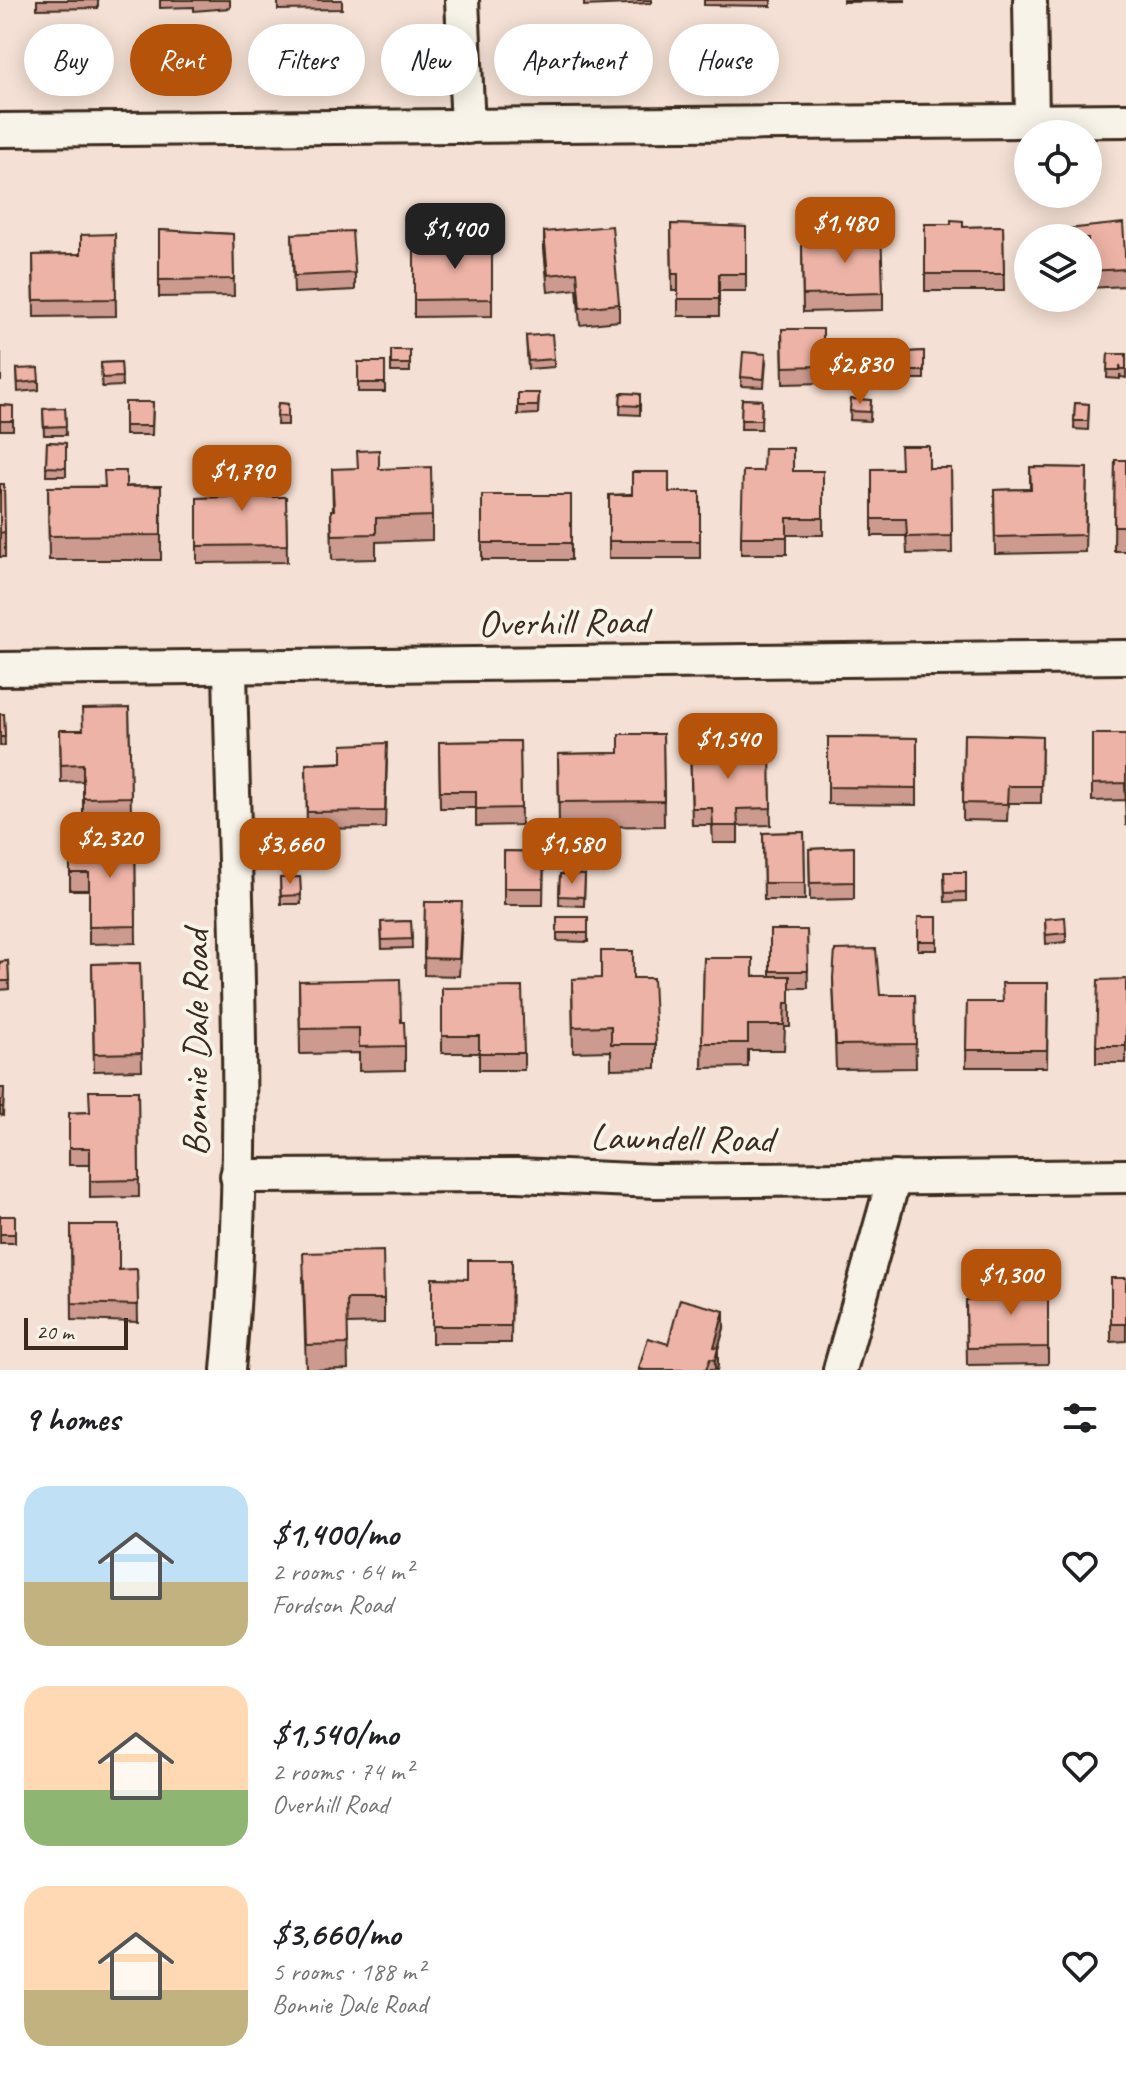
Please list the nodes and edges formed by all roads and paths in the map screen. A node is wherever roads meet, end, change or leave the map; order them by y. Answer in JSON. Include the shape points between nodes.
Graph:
{"nodes":[{"id":1,"x":462,"y":0,"type":"edge"},
{"id":2,"x":1030,"y":0,"type":"edge"},
{"id":3,"x":1032,"y":120,"type":"edge"},
{"id":4,"x":1102,"y":120,"type":"edge"},
{"id":5,"x":1126,"y":120,"type":"edge"},
{"id":6,"x":1014,"y":121,"type":"edge"},
{"id":7,"x":468,"y":127,"type":"junction"},
{"id":8,"x":0,"y":130,"type":"edge"},
{"id":9,"x":1126,"y":657,"type":"edge"},
{"id":10,"x":230,"y":667,"type":"junction"},
{"id":11,"x":0,"y":669,"type":"edge"},
{"id":12,"x":237,"y":1176,"type":"junction"},
{"id":13,"x":1126,"y":1176,"type":"edge"},
{"id":14,"x":894,"y":1178,"type":"junction"},
{"id":15,"x":228,"y":1370,"type":"edge"},
{"id":16,"x":840,"y":1370,"type":"edge"}],
"edges":[{"from":1,"to":7,"type":"street"},
{"from":2,"to":3,"type":"street"},
{"from":4,"to":5,"type":"street"},
{"from":6,"to":7,"type":"street"},
{"from":7,"to":8,"type":"street"},
{"from":9,"to":10,"type":"street","name":"Overhill Road"},
{"from":10,"to":11,"type":"street","name":"Overhill Road"},
{"from":10,"to":12,"type":"street","name":"Bonnie Dale Road"},
{"from":12,"to":14,"type":"street","name":"Lawndell Road"},
{"from":12,"to":15,"type":"street","name":"Bonnie Dale Road"},
{"from":13,"to":14,"type":"street","name":"Lawndell Road"},
{"from":14,"to":16,"type":"street"}]}
